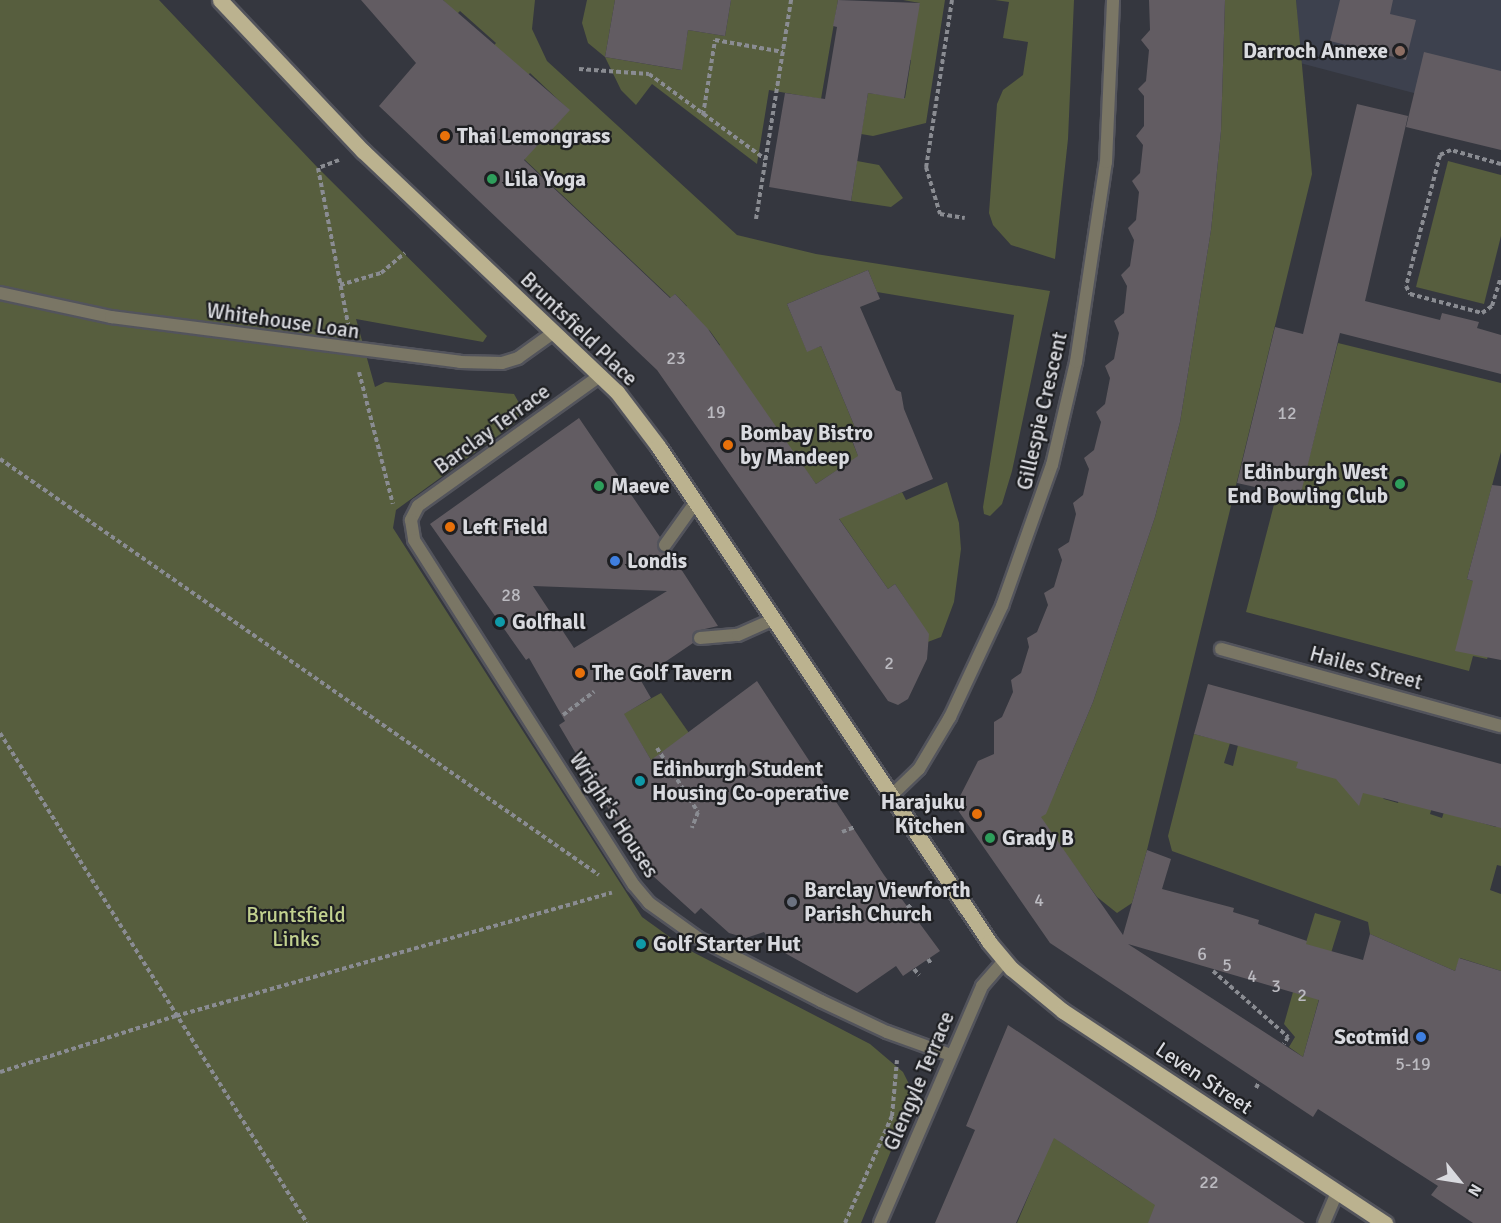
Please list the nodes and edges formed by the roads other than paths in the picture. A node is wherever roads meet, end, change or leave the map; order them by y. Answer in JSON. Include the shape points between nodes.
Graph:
{"nodes":[{"id":1,"x":220,"y":0,"type":"edge"},
{"id":2,"x":1113,"y":0,"type":"edge"},
{"id":3,"x":0,"y":293,"type":"edge"},
{"id":4,"x":554,"y":332,"type":"junction"},
{"id":5,"x":601,"y":375,"type":"junction"},
{"id":6,"x":695,"y":503,"type":"junction"},
{"id":7,"x":411,"y":520,"type":"joint"},
{"id":8,"x":665,"y":545,"type":"dead end"},
{"id":9,"x":774,"y":619,"type":"junction"},
{"id":10,"x":700,"y":638,"type":"dead end"},
{"id":11,"x":1221,"y":649,"type":"dead end"},
{"id":12,"x":1501,"y":726,"type":"edge"},
{"id":13,"x":892,"y":795,"type":"junction"},
{"id":14,"x":1004,"y":961,"type":"junction"},
{"id":15,"x":951,"y":1055,"type":"junction"},
{"id":16,"x":1338,"y":1193,"type":"junction"},
{"id":17,"x":880,"y":1223,"type":"edge"},
{"id":18,"x":1324,"y":1223,"type":"edge"},
{"id":19,"x":1385,"y":1223,"type":"edge"}],
"edges":[{"from":1,"to":4,"type":"main road","name":"Bruntsfield Place","via":[[363,151]]},
{"from":2,"to":13,"type":"street","name":"Gillespie Crescent","via":[[1106,162],[1076,362],[1052,465],[1002,606],[950,717],[919,769]]},
{"from":3,"to":4,"type":"street","name":"Whitehouse Loan","via":[[111,317],[353,350],[499,363],[518,358]]},
{"from":4,"to":5,"type":"main road","name":"Bruntsfield Place"},
{"from":5,"to":6,"type":"main road","name":"Bruntsfield Place","via":[[633,412]]},
{"from":5,"to":7,"type":"street","name":"Barclay Terrace","via":[[422,503]]},
{"from":6,"to":8,"type":"street"},
{"from":6,"to":9,"type":"main road","name":"Bruntsfield Place"},
{"from":7,"to":15,"type":"street","name":"Wright's Houses","via":[[414,540],[634,885],[664,916],[698,938],[907,1041]]},
{"from":9,"to":10,"type":"street","via":[[738,634]]},
{"from":9,"to":13,"type":"main road","name":"Bruntsfield Place"},
{"from":11,"to":12,"type":"street","name":"Hailes Street"},
{"from":13,"to":14,"type":"main road","name":"Leven Street"},
{"from":14,"to":15,"type":"street","name":"Glengyle Terrace","via":[[982,986]]},
{"from":14,"to":16,"type":"main road","name":"Leven Street","via":[[1057,1007]]},
{"from":15,"to":17,"type":"street","name":"Glengyle Terrace"},
{"from":16,"to":18,"type":"street"},
{"from":16,"to":19,"type":"main road","name":"Leven Street"}]}
